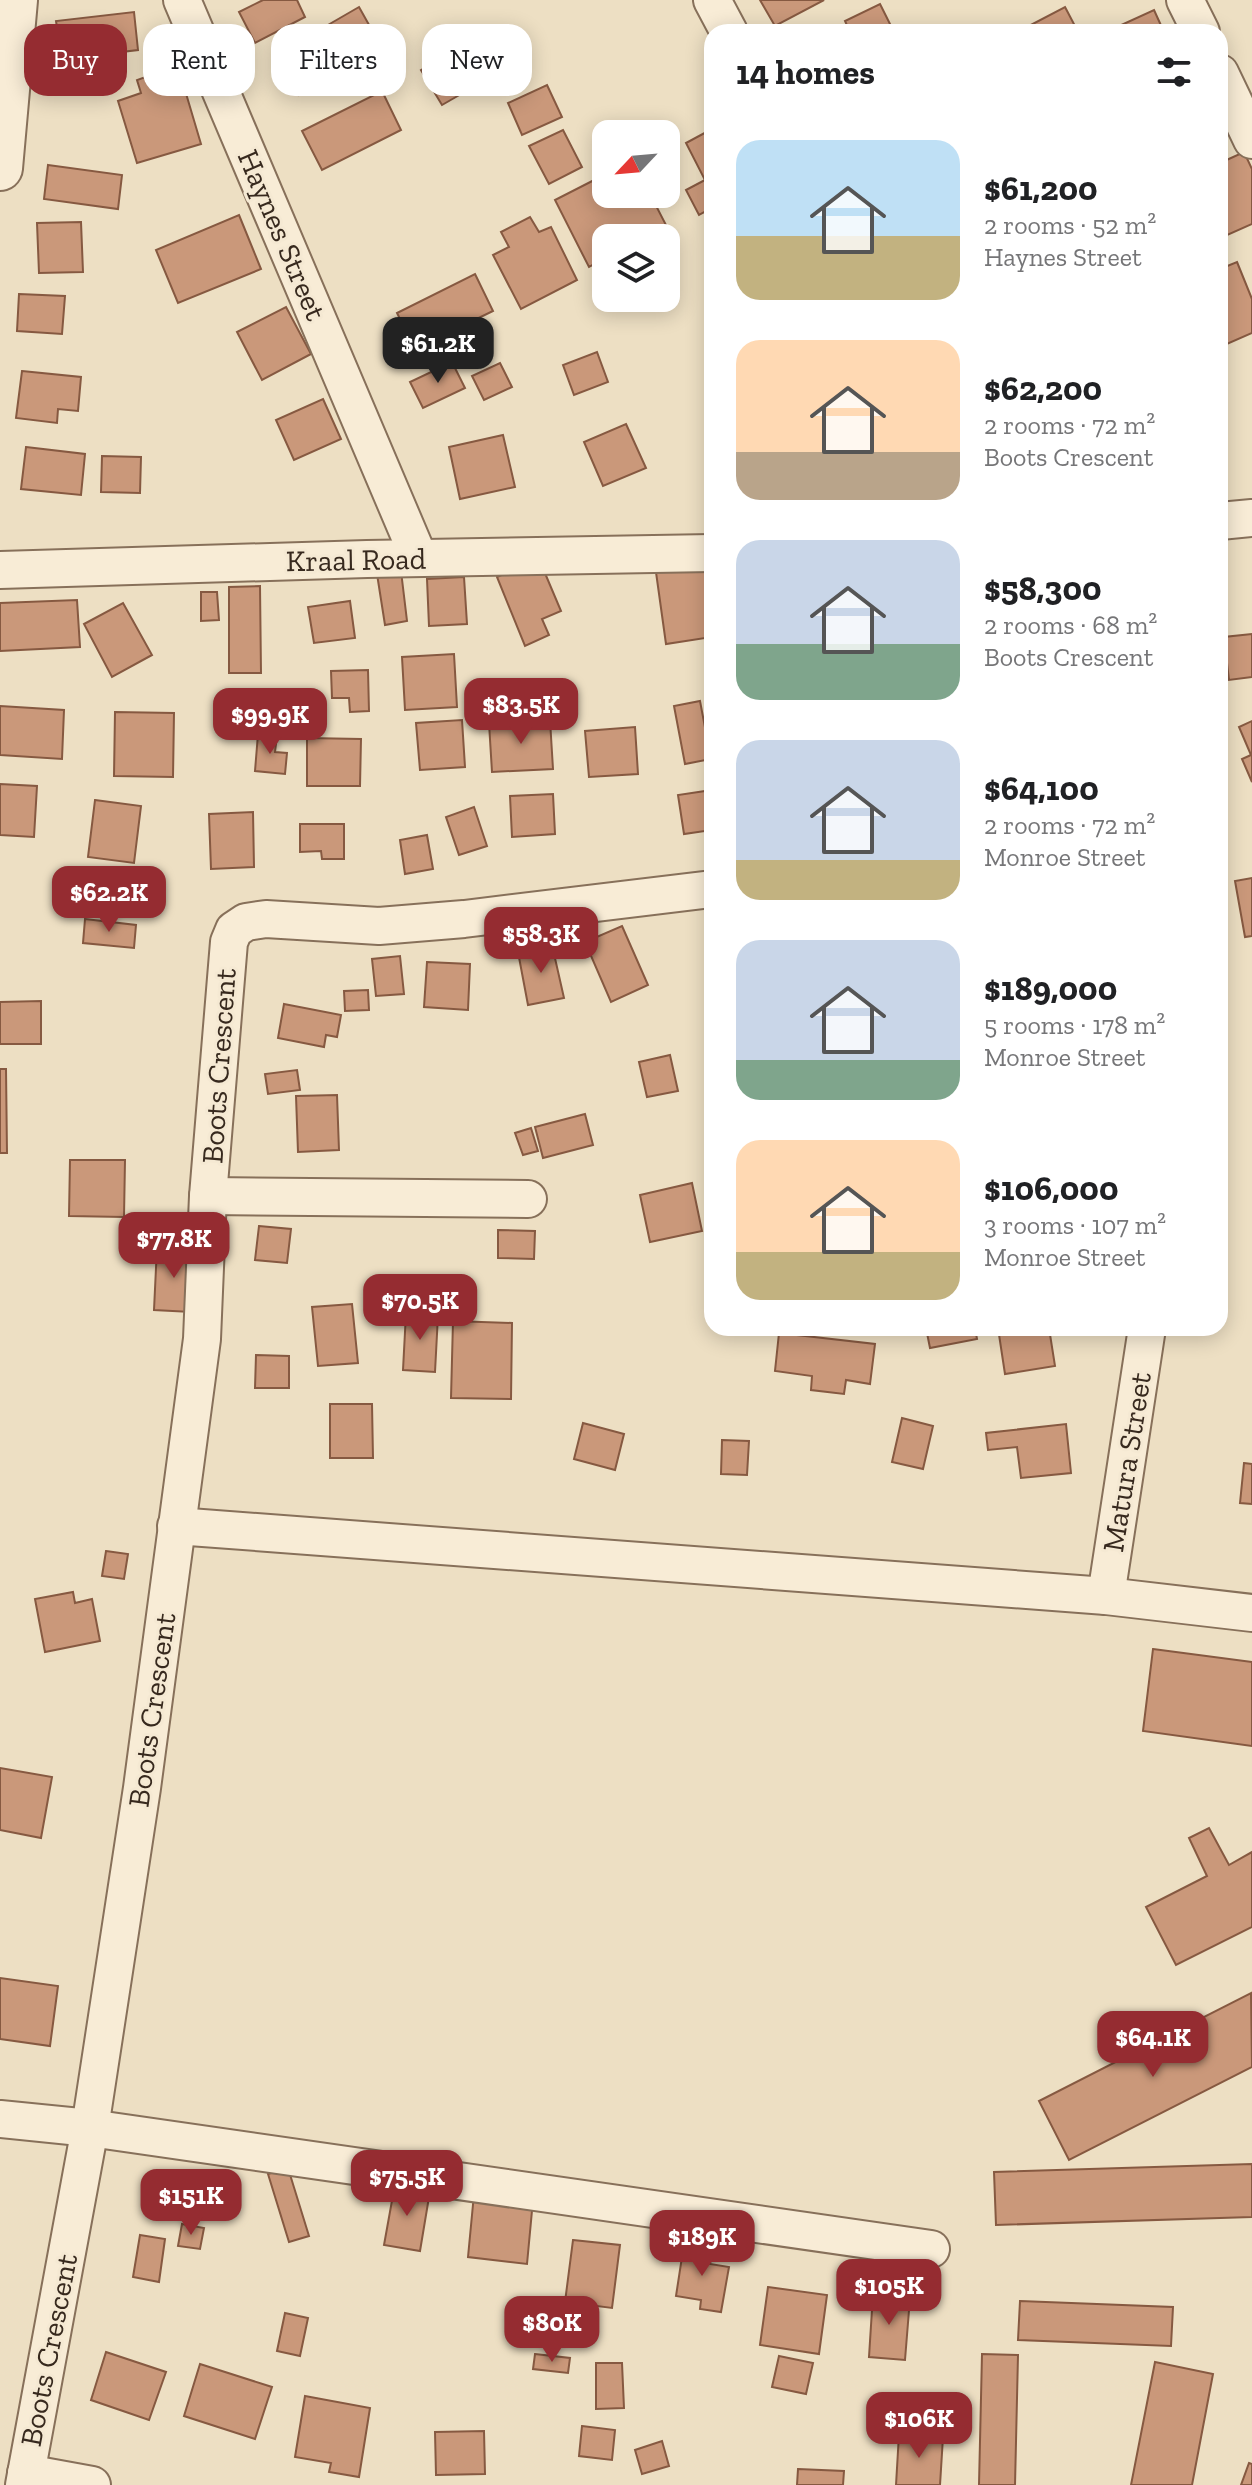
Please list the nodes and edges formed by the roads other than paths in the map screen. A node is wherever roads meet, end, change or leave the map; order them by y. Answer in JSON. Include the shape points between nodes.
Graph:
{"nodes":[{"id":1,"x":15,"y":0,"type":"edge"},
{"id":2,"x":182,"y":0,"type":"edge"},
{"id":3,"x":712,"y":0,"type":"edge"},
{"id":4,"x":1185,"y":0,"type":"edge"},
{"id":5,"x":725,"y":24,"type":"edge"},
{"id":6,"x":1197,"y":24,"type":"edge"},
{"id":7,"x":1228,"y":90,"type":"edge"},
{"id":8,"x":1252,"y":140,"type":"edge"},
{"id":9,"x":0,"y":168,"type":"edge"},
{"id":10,"x":1252,"y":518,"type":"edge"},
{"id":11,"x":1228,"y":520,"type":"edge"},
{"id":12,"x":704,"y":553,"type":"edge"},
{"id":13,"x":419,"y":558,"type":"junction"},
{"id":14,"x":0,"y":570,"type":"edge"},
{"id":15,"x":704,"y":890,"type":"edge"},
{"id":16,"x":208,"y":1196,"type":"junction"},
{"id":17,"x":528,"y":1199,"type":"dead end"},
{"id":18,"x":1146,"y":1336,"type":"edge"},
{"id":19,"x":176,"y":1526,"type":"junction"},
{"id":20,"x":1106,"y":1596,"type":"junction"},
{"id":21,"x":1252,"y":1613,"type":"edge"},
{"id":22,"x":0,"y":2119,"type":"edge"},
{"id":23,"x":90,"y":2128,"type":"junction"},
{"id":24,"x":931,"y":2249,"type":"dead end"},
{"id":25,"x":25,"y":2479,"type":"edge"},
{"id":26,"x":92,"y":2485,"type":"edge"}],
"edges":[{"from":1,"to":9,"type":"street"},
{"from":2,"to":13,"type":"street","name":"Haynes Street"},
{"from":3,"to":5,"type":"street"},
{"from":4,"to":6,"type":"street"},
{"from":7,"to":8,"type":"street"},
{"from":10,"to":11,"type":"street"},
{"from":12,"to":13,"type":"street","name":"Kraal Road"},
{"from":13,"to":14,"type":"street","name":"Kraal Road"},
{"from":15,"to":16,"type":"street","name":"Boots Crescent","via":[[379,926],[246,922],[234,930],[227,953]]},
{"from":16,"to":17,"type":"street"},
{"from":16,"to":19,"type":"street","name":"Boots Crescent","via":[[202,1339]]},
{"from":18,"to":20,"type":"street","name":"Matura Street"},
{"from":19,"to":20,"type":"street"},
{"from":19,"to":23,"type":"street","name":"Boots Crescent"},
{"from":20,"to":21,"type":"street"},
{"from":22,"to":23,"type":"street"},
{"from":23,"to":24,"type":"street"},
{"from":23,"to":25,"type":"street","name":"Boots Crescent"},
{"from":25,"to":26,"type":"street"}]}
